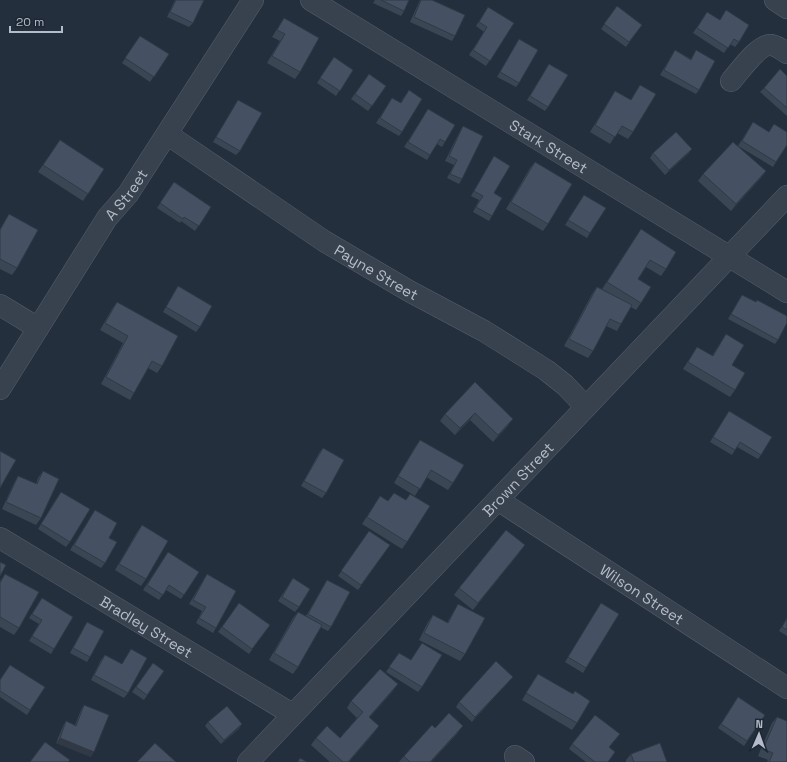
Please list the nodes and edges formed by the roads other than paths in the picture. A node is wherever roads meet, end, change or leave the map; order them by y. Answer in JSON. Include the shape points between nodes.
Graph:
{"nodes":[{"id":1,"x":253,"y":0,"type":"edge"},
{"id":2,"x":311,"y":0,"type":"edge"},
{"id":3,"x":775,"y":0,"type":"edge"},
{"id":4,"x":787,"y":8,"type":"edge"},
{"id":5,"x":787,"y":53,"type":"edge"},
{"id":6,"x":731,"y":81,"type":"dead end"},
{"id":7,"x":167,"y":134,"type":"junction"},
{"id":8,"x":787,"y":196,"type":"edge"},
{"id":9,"x":730,"y":256,"type":"junction"},
{"id":10,"x":787,"y":292,"type":"edge"},
{"id":11,"x":0,"y":305,"type":"edge"},
{"id":12,"x":38,"y":328,"type":"junction"},
{"id":13,"x":0,"y":389,"type":"edge"},
{"id":14,"x":586,"y":407,"type":"junction"},
{"id":15,"x":498,"y":500,"type":"junction"},
{"id":16,"x":0,"y":538,"type":"edge"},
{"id":17,"x":787,"y":688,"type":"edge"},
{"id":18,"x":292,"y":714,"type":"junction"},
{"id":19,"x":248,"y":762,"type":"edge"}],
"edges":[{"from":1,"to":7,"type":"street","name":"A Street"},
{"from":2,"to":9,"type":"street","name":"Stark Street"},
{"from":3,"to":4,"type":"street"},
{"from":5,"to":6,"type":"street","via":[[770,45],[763,47]]},
{"from":7,"to":12,"type":"street","name":"A Street","via":[[128,194],[107,218]]},
{"from":7,"to":14,"type":"street","name":"Payne Street","via":[[324,242],[484,331],[546,370]]},
{"from":8,"to":9,"type":"street","name":"Brown Street"},
{"from":9,"to":10,"type":"street","name":"Stark Street"},
{"from":9,"to":14,"type":"street","name":"Brown Street"},
{"from":11,"to":12,"type":"street"},
{"from":12,"to":13,"type":"street","name":"A Street"},
{"from":14,"to":15,"type":"street","name":"Brown Street"},
{"from":15,"to":17,"type":"street","name":"Wilson Street"},
{"from":15,"to":18,"type":"street","name":"Brown Street"},
{"from":16,"to":18,"type":"street","name":"Bradley Street"},
{"from":18,"to":19,"type":"street","name":"Brown Street"}]}
